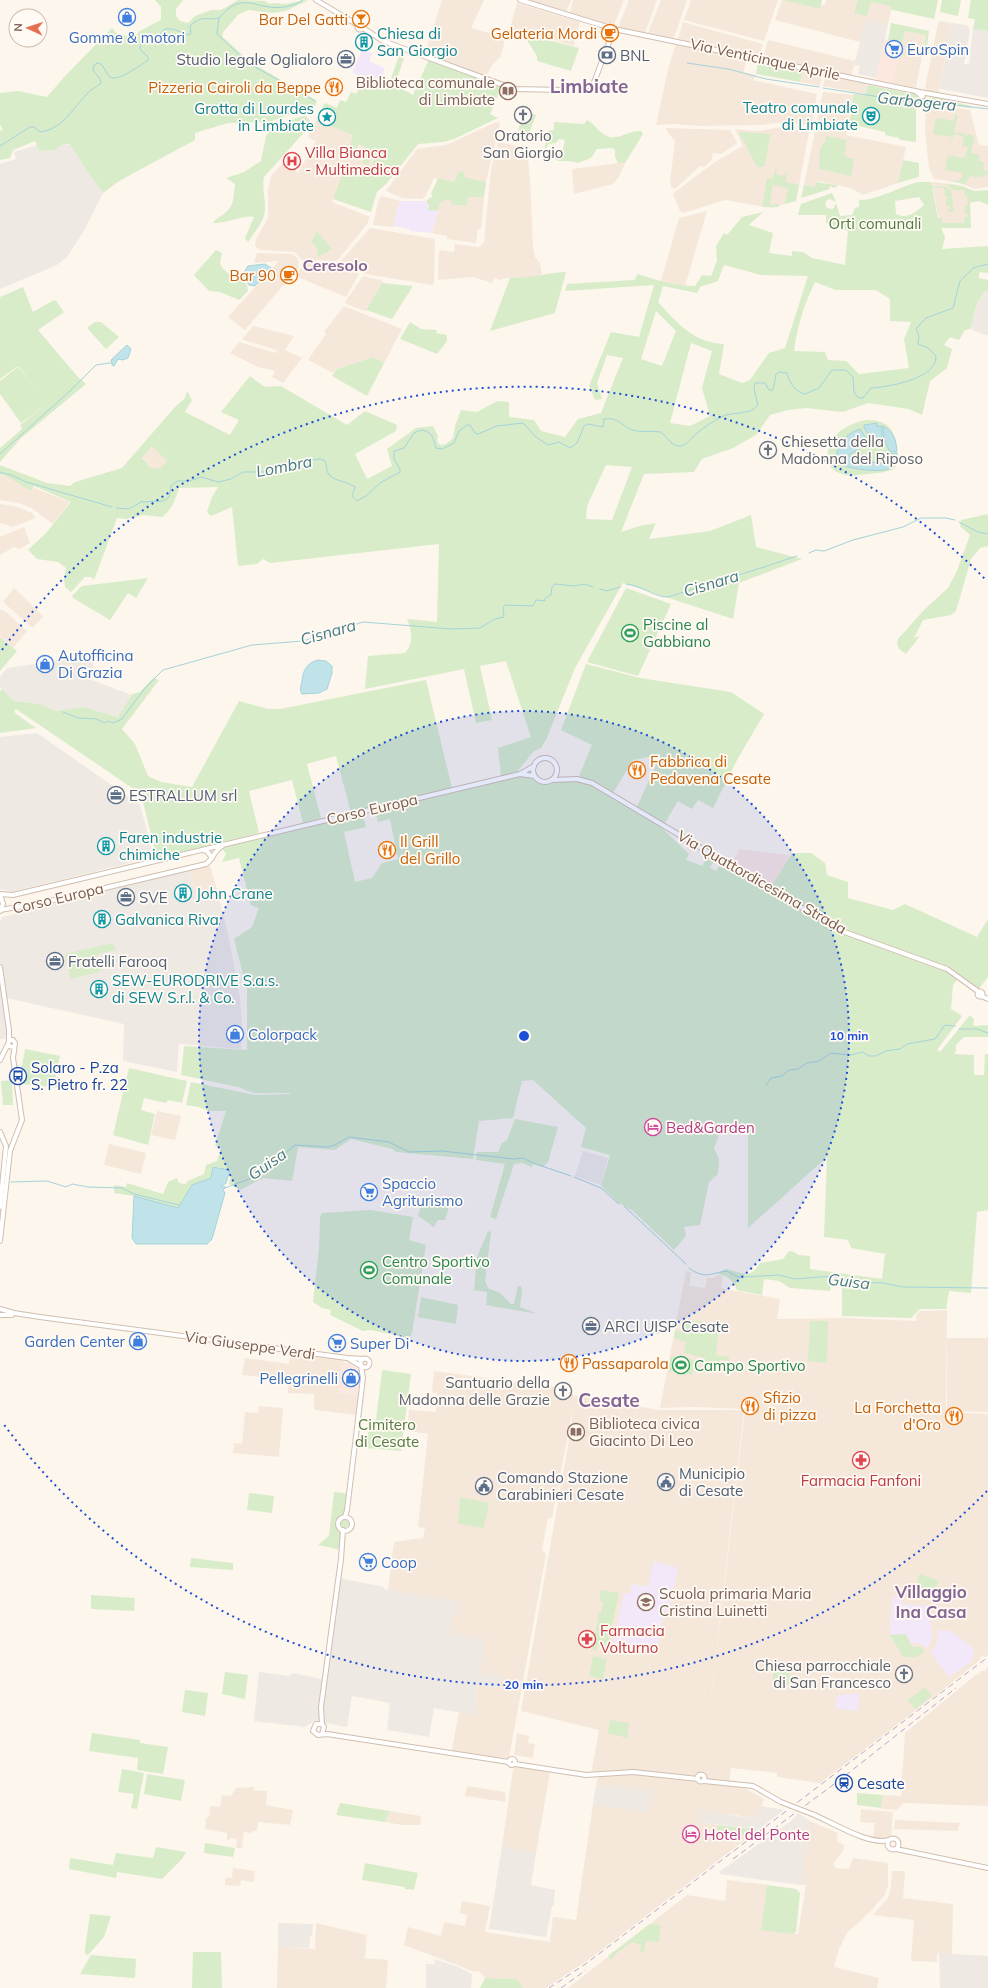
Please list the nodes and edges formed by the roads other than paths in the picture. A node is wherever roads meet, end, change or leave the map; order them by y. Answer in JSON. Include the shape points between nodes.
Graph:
{"nodes":[{"id":1,"x":316,"y":0,"type":"edge"},
{"id":2,"x":520,"y":0,"type":"edge"},
{"id":3,"x":614,"y":29,"type":"junction"},
{"id":4,"x":988,"y":104,"type":"edge"},
{"id":5,"x":534,"y":766,"type":"junction"},
{"id":6,"x":557,"y":772,"type":"junction"},
{"id":7,"x":520,"y":774,"type":"junction"},
{"id":8,"x":534,"y":776,"type":"junction"},
{"id":9,"x":563,"y":778,"type":"junction"},
{"id":10,"x":552,"y":780,"type":"junction"},
{"id":11,"x":608,"y":793,"type":"junction"},
{"id":12,"x":624,"y":802,"type":"junction"},
{"id":13,"x":633,"y":804,"type":"junction"},
{"id":14,"x":638,"y":810,"type":"junction"},
{"id":15,"x":224,"y":844,"type":"junction"},
{"id":16,"x":198,"y":850,"type":"junction"},
{"id":17,"x":212,"y":858,"type":"junction"},
{"id":18,"x":0,"y":894,"type":"edge"},
{"id":19,"x":0,"y":911,"type":"edge"},
{"id":20,"x":0,"y":967,"type":"edge"},
{"id":21,"x":988,"y":999,"type":"edge"},
{"id":22,"x":9,"y":1030,"type":"junction"},
{"id":23,"x":9,"y":1040,"type":"junction"},
{"id":24,"x":14,"y":1041,"type":"junction"},
{"id":25,"x":7,"y":1046,"type":"junction"},
{"id":26,"x":14,"y":1047,"type":"junction"},
{"id":27,"x":0,"y":1060,"type":"edge"},
{"id":28,"x":0,"y":1132,"type":"edge"},
{"id":29,"x":0,"y":1207,"type":"edge"},
{"id":30,"x":0,"y":1241,"type":"edge"},
{"id":31,"x":0,"y":1308,"type":"edge"},
{"id":32,"x":0,"y":1315,"type":"edge"},
{"id":33,"x":40,"y":1317,"type":"junction"},
{"id":34,"x":347,"y":1358,"type":"junction"},
{"id":35,"x":364,"y":1359,"type":"junction"},
{"id":36,"x":361,"y":1366,"type":"junction"},
{"id":37,"x":368,"y":1367,"type":"junction"},
{"id":38,"x":363,"y":1376,"type":"junction"},
{"id":39,"x":347,"y":1517,"type":"junction"},
{"id":40,"x":345,"y":1530,"type":"junction"},
{"id":41,"x":321,"y":1707,"type":"junction"},
{"id":42,"x":316,"y":1724,"type":"junction"},
{"id":43,"x":323,"y":1726,"type":"junction"},
{"id":44,"x":322,"y":1734,"type":"junction"},
{"id":45,"x":334,"y":1735,"type":"junction"},
{"id":46,"x":889,"y":1840,"type":"junction"},
{"id":47,"x":880,"y":1841,"type":"junction"},
{"id":48,"x":898,"y":1844,"type":"junction"},
{"id":49,"x":888,"y":1846,"type":"junction"},
{"id":50,"x":896,"y":1849,"type":"junction"},
{"id":51,"x":904,"y":1849,"type":"junction"},
{"id":52,"x":988,"y":1868,"type":"edge"}],
"edges":[{"from":1,"to":3,"type":"street","via":[[358,25],[361,24],[362,28],[384,41],[518,90],[565,90],[593,85]]},
{"from":2,"to":3,"type":"street","name":"Via Venticinque Aprile"},
{"from":3,"to":4,"type":"street","name":"Via Venticinque Aprile","via":[[915,90],[922,94]]},
{"from":5,"to":6,"type":"street","via":[[540,759],[548,759],[554,763]]},
{"from":5,"to":7,"type":"street","name":"Corso Europa"},
{"from":5,"to":8,"type":"street"},
{"from":6,"to":9,"type":"street"},
{"from":6,"to":10,"type":"street"},
{"from":7,"to":8,"type":"street","name":"Corso Europa"},
{"from":7,"to":15,"type":"street","name":"Corso Europa"},
{"from":8,"to":10,"type":"street","via":[[540,781]]},
{"from":9,"to":10,"type":"street","name":"Via Quattordicesima Strada"},
{"from":9,"to":11,"type":"street","name":"Via Quattordicesima Strada","via":[[584,780]]},
{"from":11,"to":12,"type":"street","name":"Via Quattordicesima Strada"},
{"from":11,"to":13,"type":"street","name":"Via Quattordicesima Strada"},
{"from":12,"to":13,"type":"street"},
{"from":12,"to":14,"type":"street","name":"Via Quattordicesima Strada"},
{"from":13,"to":14,"type":"street","name":"Via Quattordicesima Strada"},
{"from":14,"to":21,"type":"street","name":"Via Quattordicesima Strada","via":[[839,930],[947,969]]},
{"from":15,"to":16,"type":"street","name":"Corso Europa"},
{"from":15,"to":17,"type":"street","name":"Corso Europa"},
{"from":16,"to":17,"type":"street","via":[[207,851]]},
{"from":16,"to":18,"type":"street","name":"Corso Europa","via":[[13,895]]},
{"from":17,"to":19,"type":"street","name":"Corso Europa","via":[[206,864],[190,868]]},
{"from":18,"to":19,"type":"street","via":[[3,900]]},
{"from":20,"to":22,"type":"street"},
{"from":22,"to":23,"type":"street"},
{"from":22,"to":24,"type":"street"},
{"from":23,"to":24,"type":"street"},
{"from":23,"to":25,"type":"street"},
{"from":24,"to":26,"type":"street"},
{"from":25,"to":26,"type":"street"},
{"from":25,"to":27,"type":"street"},
{"from":26,"to":30,"type":"street","via":[[13,1058],[22,1120],[10,1151]]},
{"from":28,"to":29,"type":"street","via":[[6,1146]]},
{"from":31,"to":33,"type":"street"},
{"from":32,"to":33,"type":"street"},
{"from":33,"to":34,"type":"street","name":"Via Giuseppe Verdi"},
{"from":34,"to":35,"type":"street","name":"Via Giuseppe Verdi"},
{"from":34,"to":36,"type":"street","name":"Via Giuseppe Verdi"},
{"from":35,"to":36,"type":"street","via":[[361,1360]]},
{"from":35,"to":37,"type":"street","via":[[370,1361]]},
{"from":36,"to":37,"type":"street"},
{"from":36,"to":38,"type":"street"},
{"from":37,"to":38,"type":"street"},
{"from":38,"to":39,"type":"street"},
{"from":39,"to":40,"type":"street","via":[[352,1524]]},
{"from":39,"to":40,"type":"street","via":[[340,1519],[339,1524]]},
{"from":40,"to":41,"type":"street"},
{"from":41,"to":42,"type":"street"},
{"from":41,"to":43,"type":"street"},
{"from":42,"to":43,"type":"street"},
{"from":42,"to":44,"type":"street","via":[[314,1732]]},
{"from":43,"to":44,"type":"street"},
{"from":43,"to":45,"type":"street"},
{"from":44,"to":45,"type":"street"},
{"from":45,"to":47,"type":"street","bridge":true,"via":[[586,1775],[633,1772],[753,1786],[781,1802],[833,1822],[850,1833]]},
{"from":46,"to":47,"type":"street"},
{"from":46,"to":48,"type":"street","via":[[894,1839]]},
{"from":46,"to":49,"type":"street"},
{"from":47,"to":49,"type":"street"},
{"from":48,"to":50,"type":"street"},
{"from":48,"to":51,"type":"street"},
{"from":49,"to":50,"type":"street","via":[[890,1849]]},
{"from":50,"to":51,"type":"street"},
{"from":51,"to":52,"type":"street"}]}
